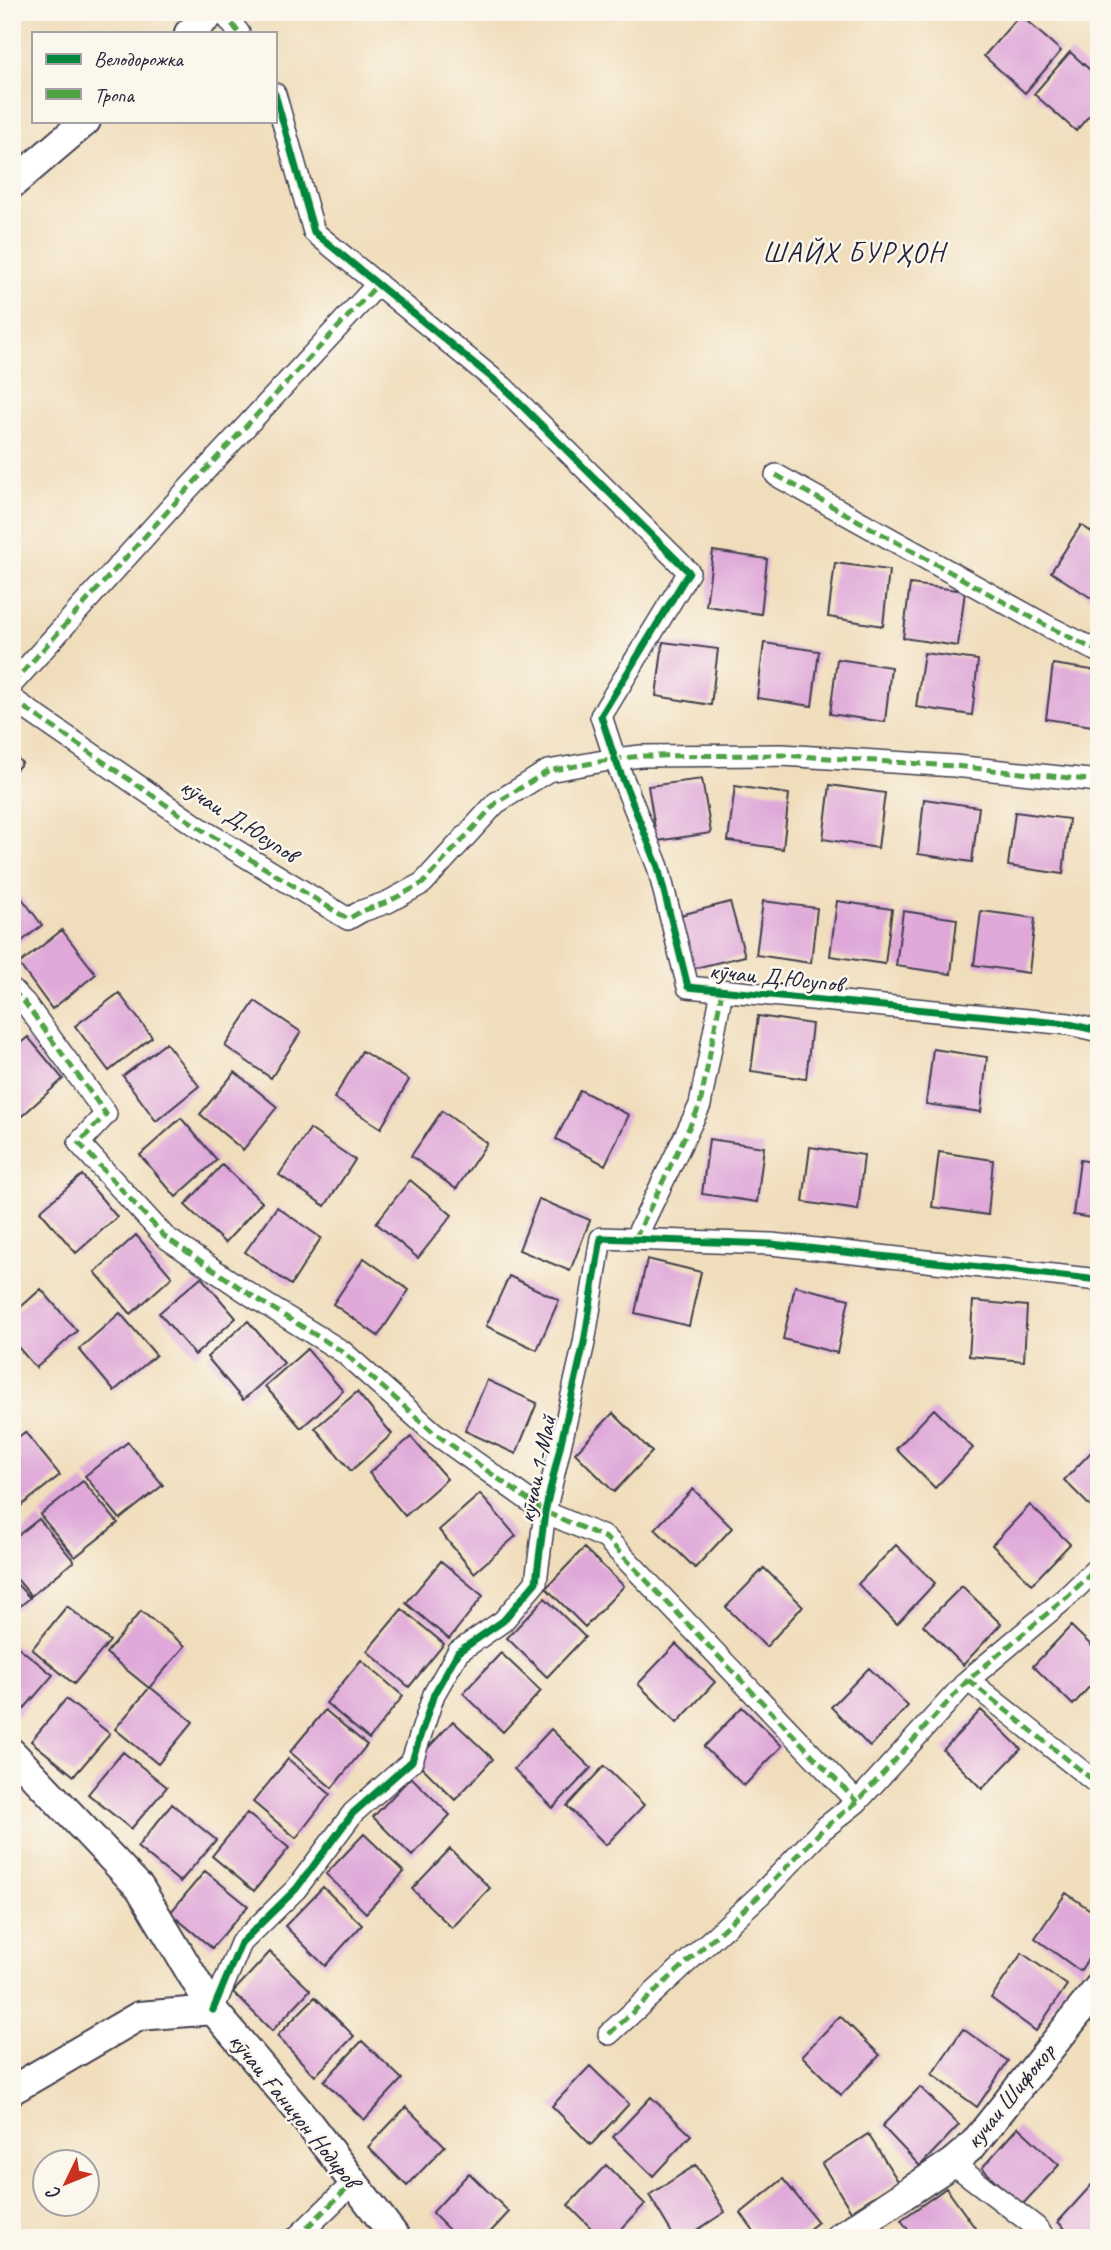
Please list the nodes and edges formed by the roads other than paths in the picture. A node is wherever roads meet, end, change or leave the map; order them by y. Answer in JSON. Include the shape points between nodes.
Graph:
{"nodes":[{"id":1,"x":213,"y":12,"type":"edge"},
{"id":2,"x":223,"y":12,"type":"edge"},
{"id":3,"x":190,"y":32,"type":"edge"},
{"id":4,"x":238,"y":32,"type":"edge"},
{"id":5,"x":276,"y":98,"type":"edge"},
{"id":6,"x":85,"y":122,"type":"edge"},
{"id":7,"x":12,"y":184,"type":"edge"},
{"id":8,"x":378,"y":284,"type":"junction"},
{"id":9,"x":776,"y":475,"type":"dead end"},
{"id":10,"x":1099,"y":652,"type":"edge"},
{"id":11,"x":12,"y":684,"type":"edge"},
{"id":12,"x":12,"y":699,"type":"edge"},
{"id":13,"x":615,"y":759,"type":"junction"},
{"id":14,"x":1099,"y":780,"type":"edge"},
{"id":15,"x":12,"y":990,"type":"edge"},
{"id":16,"x":722,"y":991,"type":"junction"},
{"id":17,"x":1099,"y":1031,"type":"edge"},
{"id":18,"x":635,"y":1239,"type":"junction"},
{"id":19,"x":1099,"y":1280,"type":"edge"},
{"id":20,"x":545,"y":1512,"type":"junction"},
{"id":21,"x":1099,"y":1566,"type":"edge"},
{"id":22,"x":968,"y":1680,"type":"junction"},
{"id":23,"x":12,"y":1753,"type":"edge"},
{"id":24,"x":1099,"y":1785,"type":"edge"},
{"id":25,"x":858,"y":1802,"type":"junction"},
{"id":26,"x":1099,"y":1987,"type":"edge"},
{"id":27,"x":213,"y":2010,"type":"junction"},
{"id":28,"x":609,"y":2034,"type":"dead end"},
{"id":29,"x":12,"y":2090,"type":"edge"},
{"id":30,"x":952,"y":2163,"type":"junction"},
{"id":31,"x":353,"y":2183,"type":"junction"},
{"id":32,"x":296,"y":2238,"type":"edge"},
{"id":33,"x":396,"y":2238,"type":"edge"},
{"id":34,"x":839,"y":2238,"type":"edge"},
{"id":35,"x":1045,"y":2238,"type":"edge"}],
"edges":[{"from":1,"to":3,"type":"street"},
{"from":2,"to":4,"type":"street"},
{"from":5,"to":8,"type":"street","via":[[314,232]]},
{"from":6,"to":7,"type":"street"},
{"from":8,"to":11,"type":"street"},
{"from":8,"to":13,"type":"street","via":[[503,387],[689,572],[601,716]]},
{"from":9,"to":10,"type":"street"},
{"from":12,"to":13,"type":"street","name":"кӯчаи Д.Юсупов","via":[[201,829],[348,919],[423,883],[496,803],[520,787],[548,771]]},
{"from":13,"to":14,"type":"street","name":"кӯчаи Д.Юсупов","via":[[782,754]]},
{"from":13,"to":16,"type":"street","name":"кӯчаи Д.Юсупов","via":[[658,867],[688,987]]},
{"from":15,"to":20,"type":"street","name":"кӯчаи 1-Май","via":[[106,1114],[79,1143],[165,1237],[343,1352],[433,1432]]},
{"from":16,"to":17,"type":"street","name":"кӯчаи Д.Юсупов","via":[[1069,1024]]},
{"from":16,"to":18,"type":"street","via":[[700,1105]]},
{"from":18,"to":19,"type":"street","via":[[771,1244]]},
{"from":18,"to":20,"type":"street","name":"кӯчаи 1-Май","via":[[601,1238],[584,1343]]},
{"from":20,"to":25,"type":"street","name":"кӯчаи 1-Май","via":[[606,1538]]},
{"from":20,"to":27,"type":"street","name":"кӯчаи 1-Май","via":[[536,1582],[503,1621],[458,1652],[434,1694],[412,1761],[353,1813],[296,1889],[241,1943]]},
{"from":21,"to":22,"type":"street"},
{"from":22,"to":24,"type":"street"},
{"from":22,"to":25,"type":"street"},
{"from":23,"to":27,"type":"street","name":"кӯчаи Ғаниҷон Нодиров","via":[[140,1888]]},
{"from":25,"to":28,"type":"street","via":[[823,1829],[761,1894]]},
{"from":26,"to":30,"type":"street","name":"кучаи Шифокор","via":[[972,2146]]},
{"from":27,"to":29,"type":"street","via":[[139,2016]]},
{"from":27,"to":31,"type":"street","name":"кӯчаи Ғаниҷон Нодиров"},
{"from":30,"to":34,"type":"street","name":"кучаи Шифокор"},
{"from":30,"to":35,"type":"street"},
{"from":31,"to":32,"type":"street"},
{"from":31,"to":33,"type":"street","name":"кӯчаи Ғаниҷон Нодиров"}]}
